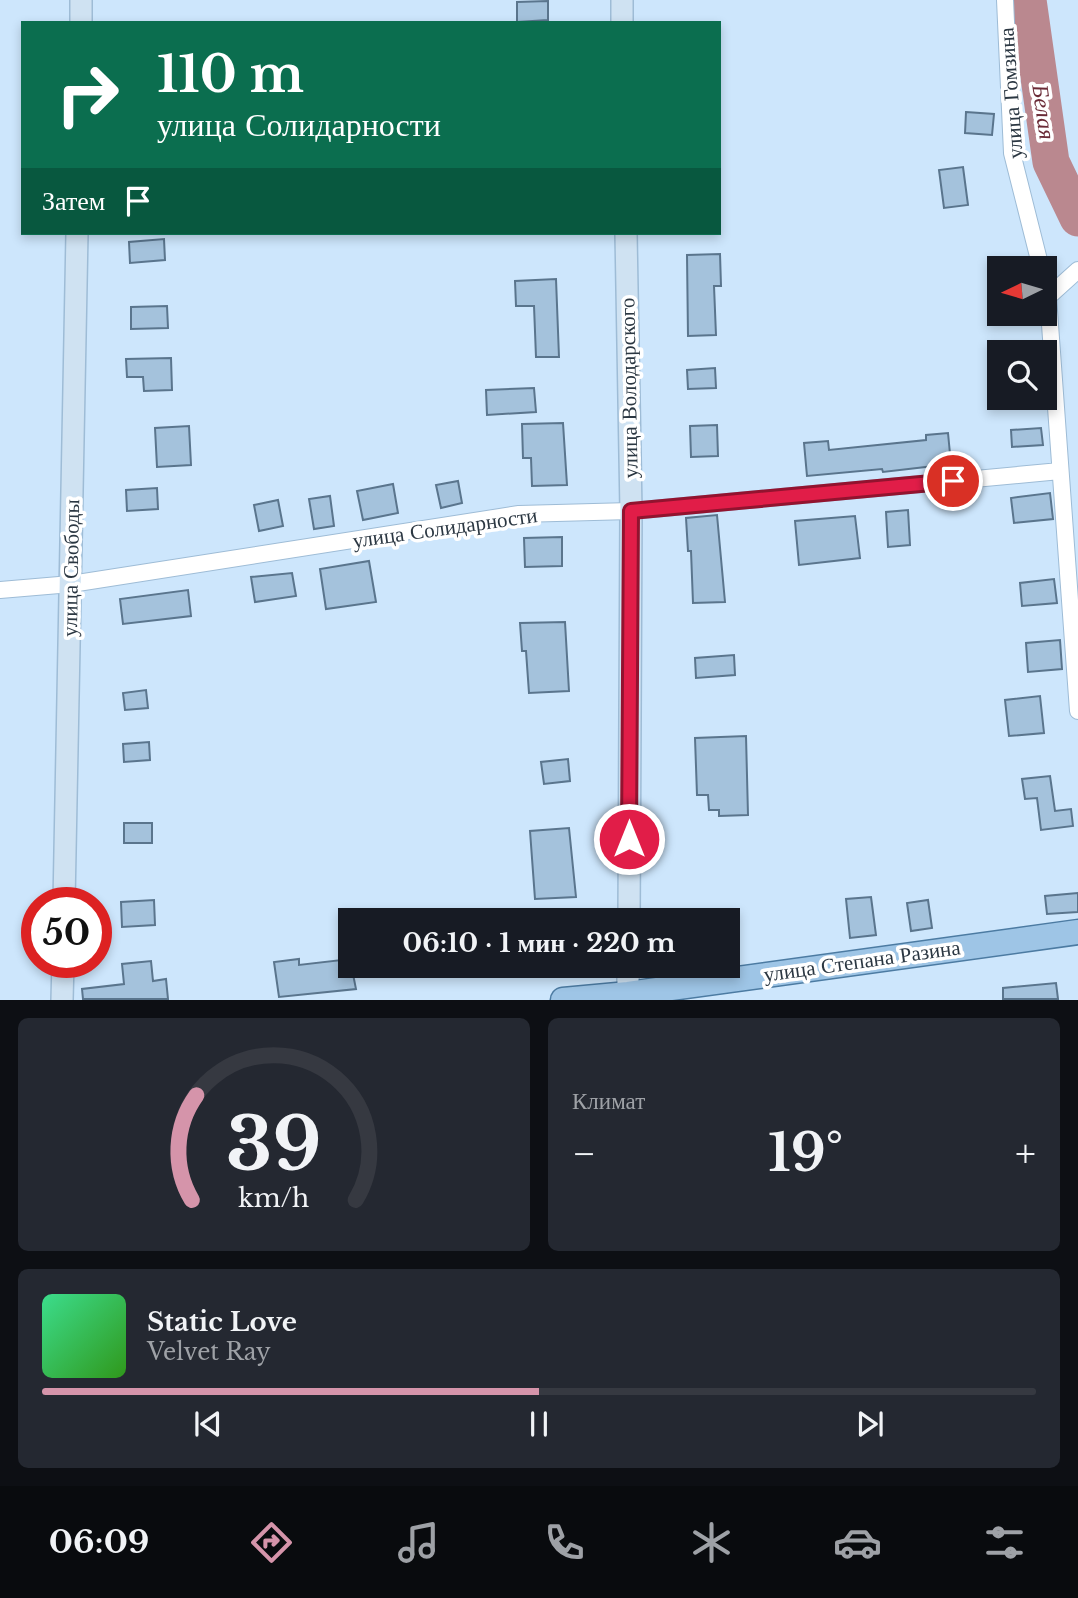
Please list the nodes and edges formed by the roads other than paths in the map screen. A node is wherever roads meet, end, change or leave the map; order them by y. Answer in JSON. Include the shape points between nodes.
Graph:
{"nodes":[{"id":1,"x":81,"y":0,"type":"edge"},
{"id":2,"x":622,"y":0,"type":"edge"},
{"id":3,"x":1005,"y":0,"type":"edge"},
{"id":4,"x":81,"y":21,"type":"edge"},
{"id":5,"x":622,"y":21,"type":"edge"},
{"id":6,"x":77,"y":235,"type":"edge"},
{"id":7,"x":626,"y":235,"type":"edge"},
{"id":8,"x":1038,"y":256,"type":"edge"},
{"id":9,"x":1078,"y":271,"type":"edge"},
{"id":10,"x":1057,"y":284,"type":"edge"},
{"id":11,"x":1050,"y":326,"type":"edge"},
{"id":12,"x":1060,"y":471,"type":"junction"},
{"id":13,"x":631,"y":511,"type":"junction"},
{"id":14,"x":71,"y":584,"type":"junction"},
{"id":15,"x":0,"y":590,"type":"edge"},
{"id":16,"x":1078,"y":711,"type":"edge"},
{"id":17,"x":64,"y":887,"type":"edge"},
{"id":18,"x":629,"y":908,"type":"edge"},
{"id":19,"x":1078,"y":932,"type":"edge"},
{"id":20,"x":63,"y":978,"type":"edge"},
{"id":21,"x":628,"y":978,"type":"edge"},
{"id":22,"x":628,"y":996,"type":"edge"},
{"id":23,"x":62,"y":999,"type":"edge"},
{"id":24,"x":563,"y":999,"type":"edge"}],
"edges":[{"from":1,"to":4,"type":"main road"},
{"from":2,"to":5,"type":"main road"},
{"from":3,"to":8,"type":"street","name":"улица Гомзина","via":[[1012,153]]},
{"from":6,"to":14,"type":"main road","name":"улица Свободы"},
{"from":7,"to":13,"type":"main road","name":"улица Володарского"},
{"from":9,"to":10,"type":"street"},
{"from":11,"to":12,"type":"street"},
{"from":12,"to":13,"type":"street","name":"улица Солидарности"},
{"from":12,"to":16,"type":"street"},
{"from":13,"to":14,"type":"street","name":"улица Солидарности","via":[[519,514]]},
{"from":13,"to":18,"type":"main road","name":"улица Володарского"},
{"from":14,"to":15,"type":"street","name":"улица Солидарности"},
{"from":14,"to":17,"type":"main road","name":"улица Свободы"},
{"from":19,"to":22,"type":"main road","name":"улица Степана Разина"},
{"from":20,"to":23,"type":"main road"},
{"from":21,"to":22,"type":"main road"},
{"from":22,"to":24,"type":"main road","name":"улица Степана Разина"}]}
